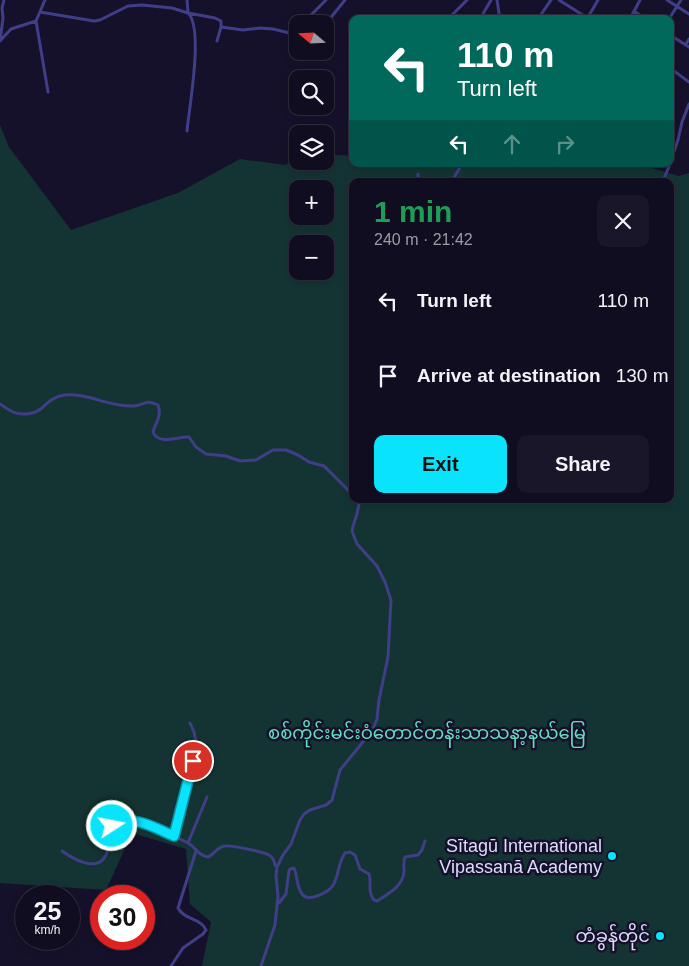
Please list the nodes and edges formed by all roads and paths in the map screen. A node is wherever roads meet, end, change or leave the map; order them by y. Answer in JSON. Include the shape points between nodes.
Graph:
{"nodes":[{"id":1,"x":4,"y":0,"type":"edge"},
{"id":2,"x":45,"y":0,"type":"edge"},
{"id":3,"x":187,"y":0,"type":"edge"},
{"id":4,"x":326,"y":0,"type":"edge"},
{"id":5,"x":345,"y":0,"type":"edge"},
{"id":6,"x":467,"y":0,"type":"edge"},
{"id":7,"x":490,"y":0,"type":"edge"},
{"id":8,"x":497,"y":0,"type":"edge"},
{"id":9,"x":551,"y":0,"type":"edge"},
{"id":10,"x":560,"y":0,"type":"edge"},
{"id":11,"x":598,"y":0,"type":"edge"},
{"id":12,"x":640,"y":0,"type":"edge"},
{"id":13,"x":666,"y":0,"type":"edge"},
{"id":14,"x":681,"y":0,"type":"edge"},
{"id":15,"x":677,"y":7,"type":"junction"},
{"id":16,"x":634,"y":11,"type":"junction"},
{"id":17,"x":40,"y":12,"type":"junction"},
{"id":18,"x":188,"y":13,"type":"junction"},
{"id":19,"x":689,"y":14,"type":"edge"},
{"id":20,"x":312,"y":15,"type":"dead end"},
{"id":21,"x":333,"y":15,"type":"edge"},
{"id":22,"x":452,"y":15,"type":"edge"},
{"id":23,"x":482,"y":15,"type":"edge"},
{"id":24,"x":498,"y":15,"type":"edge"},
{"id":25,"x":541,"y":15,"type":"edge"},
{"id":26,"x":583,"y":15,"type":"edge"},
{"id":27,"x":590,"y":15,"type":"edge"},
{"id":28,"x":632,"y":15,"type":"edge"},
{"id":29,"x":640,"y":15,"type":"edge"},
{"id":30,"x":672,"y":15,"type":"edge"},
{"id":31,"x":36,"y":21,"type":"junction"},
{"id":32,"x":221,"y":26,"type":"junction"},
{"id":33,"x":289,"y":33,"type":"edge"},
{"id":34,"x":674,"y":37,"type":"edge"},
{"id":35,"x":689,"y":39,"type":"edge"},
{"id":36,"x":217,"y":41,"type":"dead end"},
{"id":37,"x":687,"y":45,"type":"edge"},
{"id":38,"x":674,"y":71,"type":"edge"},
{"id":39,"x":689,"y":82,"type":"edge"},
{"id":40,"x":48,"y":92,"type":"dead end"},
{"id":41,"x":689,"y":104,"type":"edge"},
{"id":42,"x":187,"y":131,"type":"dead end"},
{"id":43,"x":674,"y":152,"type":"edge"},
{"id":44,"x":460,"y":167,"type":"edge"},
{"id":45,"x":418,"y":174,"type":"dead end"},
{"id":46,"x":418,"y":178,"type":"edge"},
{"id":47,"x":454,"y":178,"type":"edge"},
{"id":48,"x":0,"y":404,"type":"edge"},
{"id":49,"x":349,"y":491,"type":"edge"},
{"id":50,"x":358,"y":503,"type":"edge"},
{"id":51,"x":190,"y":723,"type":"dead end"},
{"id":52,"x":207,"y":797,"type":"dead end"},
{"id":53,"x":174,"y":836,"type":"junction"},
{"id":54,"x":425,"y":841,"type":"dead end"},
{"id":55,"x":188,"y":843,"type":"junction"},
{"id":56,"x":62,"y":851,"type":"dead end"},
{"id":57,"x":196,"y":851,"type":"junction"},
{"id":58,"x":277,"y":867,"type":"junction"},
{"id":59,"x":277,"y":908,"type":"junction"},
{"id":60,"x":171,"y":966,"type":"edge"},
{"id":61,"x":261,"y":966,"type":"edge"}],
"edges":[{"from":1,"to":31,"type":"street","via":[[0,41],[11,28]]},
{"from":2,"to":17,"type":"street"},
{"from":3,"to":18,"type":"street"},
{"from":4,"to":20,"type":"street"},
{"from":5,"to":21,"type":"street"},
{"from":6,"to":22,"type":"street"},
{"from":7,"to":23,"type":"street"},
{"from":8,"to":24,"type":"street"},
{"from":9,"to":25,"type":"street"},
{"from":10,"to":26,"type":"street"},
{"from":11,"to":27,"type":"street"},
{"from":12,"to":16,"type":"street"},
{"from":13,"to":15,"type":"street"},
{"from":14,"to":15,"type":"street"},
{"from":15,"to":19,"type":"street"},
{"from":15,"to":30,"type":"street"},
{"from":16,"to":28,"type":"street"},
{"from":16,"to":29,"type":"street"},
{"from":17,"to":18,"type":"street","via":[[94,21],[128,6],[172,8]]},
{"from":17,"to":31,"type":"street"},
{"from":18,"to":32,"type":"street","via":[[215,18]]},
{"from":18,"to":42,"type":"street","via":[[192,16],[196,40]]},
{"from":31,"to":40,"type":"street"},
{"from":32,"to":33,"type":"street"},
{"from":32,"to":36,"type":"street"},
{"from":34,"to":37,"type":"street"},
{"from":35,"to":37,"type":"street"},
{"from":38,"to":39,"type":"street"},
{"from":41,"to":43,"type":"street"},
{"from":44,"to":47,"type":"street"},
{"from":45,"to":46,"type":"street"},
{"from":48,"to":49,"type":"street","via":[[14,413],[29,414],[40,410],[52,398],[63,395],[82,395],[112,404],[134,406],[153,402],[158,405],[160,417],[153,432],[161,440],[189,437],[206,454],[240,461],[256,460],[273,450],[286,450],[324,466]]},
{"from":50,"to":58,"type":"street","via":[[352,531],[357,544],[377,566],[390,600],[388,657],[377,719],[372,731],[340,770],[332,800],[304,814],[292,844]]},
{"from":51,"to":53,"type":"street","via":[[197,748]]},
{"from":52,"to":55,"type":"street"},
{"from":53,"to":55,"type":"street"},
{"from":53,"to":56,"type":"street","via":[[135,820],[124,821],[112,826],[107,853],[99,863],[91,865]]},
{"from":54,"to":59,"type":"street","via":[[418,855],[405,856],[402,881],[377,901],[371,897],[369,874],[360,869],[355,855],[350,852],[345,853],[340,861],[334,886],[313,898],[304,897],[296,872],[294,868],[290,869],[286,894]]},
{"from":55,"to":57,"type":"street"},
{"from":57,"to":58,"type":"street","via":[[208,857],[226,846],[264,852],[270,855]]},
{"from":57,"to":60,"type":"street","via":[[178,908],[206,930],[183,948]]},
{"from":58,"to":59,"type":"street"},
{"from":59,"to":61,"type":"street","via":[[275,925]]}]}
